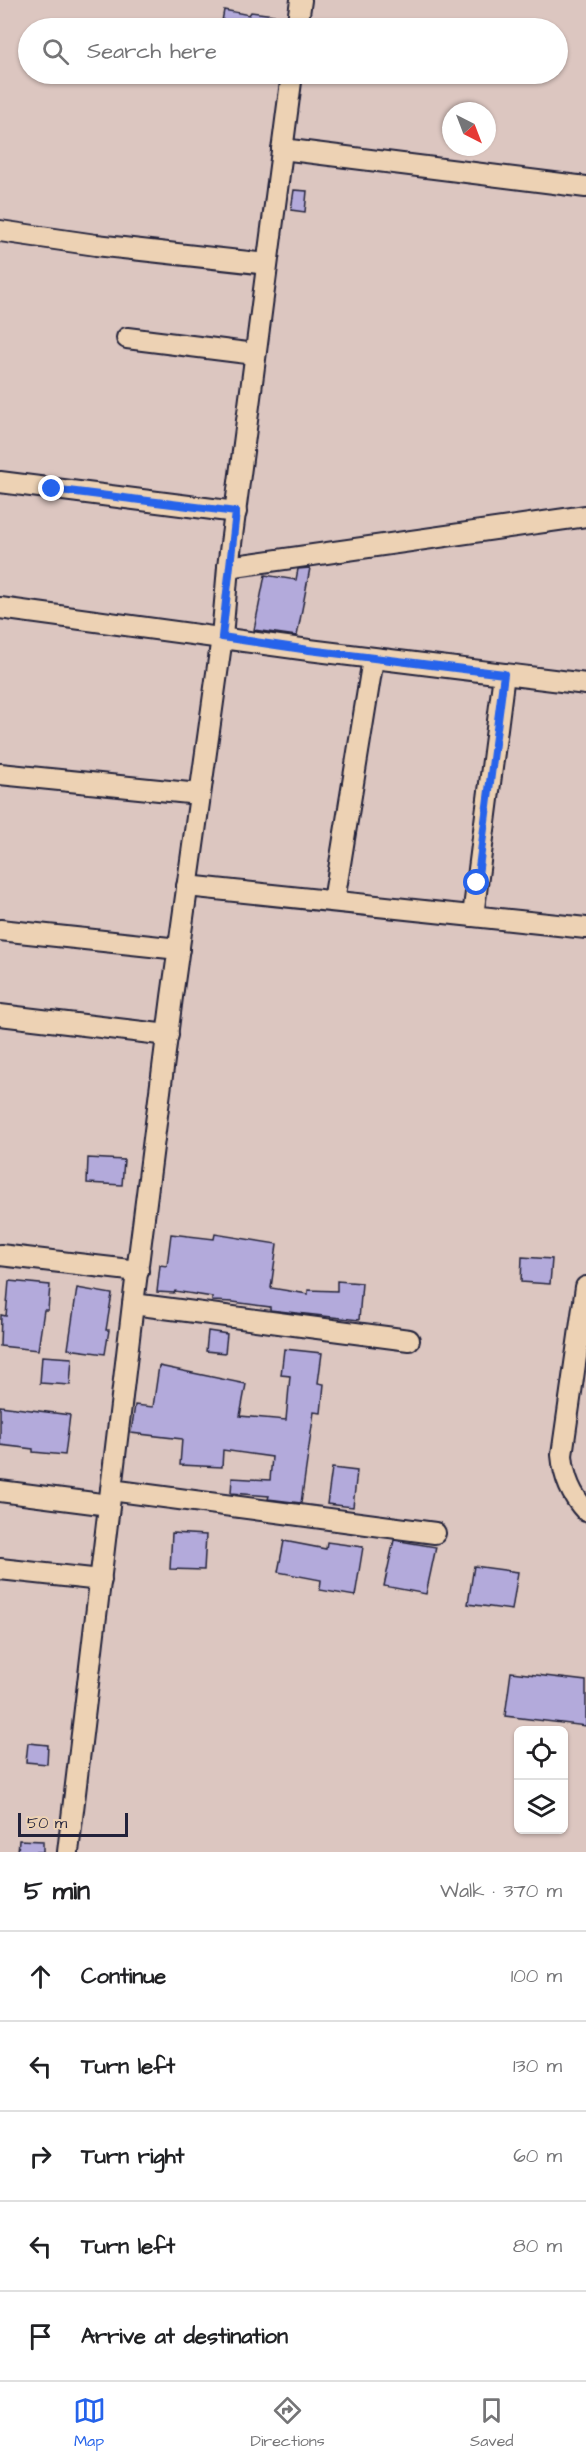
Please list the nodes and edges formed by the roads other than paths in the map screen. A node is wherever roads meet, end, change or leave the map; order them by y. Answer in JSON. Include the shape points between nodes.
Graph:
{"nodes":[{"id":1,"x":301,"y":0,"type":"edge"},
{"id":2,"x":298,"y":18,"type":"edge"},
{"id":3,"x":291,"y":84,"type":"edge"},
{"id":4,"x":282,"y":149,"type":"junction"},
{"id":5,"x":586,"y":187,"type":"edge"},
{"id":6,"x":0,"y":231,"type":"edge"},
{"id":7,"x":267,"y":264,"type":"junction"},
{"id":8,"x":127,"y":338,"type":"dead end"},
{"id":9,"x":255,"y":354,"type":"junction"},
{"id":10,"x":0,"y":482,"type":"edge"},
{"id":11,"x":236,"y":512,"type":"junction"},
{"id":12,"x":586,"y":516,"type":"edge"},
{"id":13,"x":228,"y":567,"type":"junction"},
{"id":14,"x":0,"y":608,"type":"edge"},
{"id":15,"x":222,"y":637,"type":"junction"},
{"id":16,"x":373,"y":659,"type":"junction"},
{"id":17,"x":504,"y":674,"type":"junction"},
{"id":18,"x":586,"y":684,"type":"edge"},
{"id":19,"x":0,"y":774,"type":"edge"},
{"id":20,"x":200,"y":794,"type":"junction"},
{"id":21,"x":187,"y":886,"type":"junction"},
{"id":22,"x":334,"y":902,"type":"junction"},
{"id":23,"x":474,"y":916,"type":"junction"},
{"id":24,"x":586,"y":928,"type":"edge"},
{"id":25,"x":0,"y":930,"type":"edge"},
{"id":26,"x":179,"y":949,"type":"junction"},
{"id":27,"x":0,"y":1015,"type":"edge"},
{"id":28,"x":168,"y":1035,"type":"junction"},
{"id":29,"x":0,"y":1255,"type":"edge"},
{"id":30,"x":138,"y":1271,"type":"junction"},
{"id":31,"x":586,"y":1287,"type":"edge"},
{"id":32,"x":134,"y":1304,"type":"junction"},
{"id":33,"x":410,"y":1340,"type":"dead end"},
{"id":34,"x":0,"y":1491,"type":"edge"},
{"id":35,"x":110,"y":1497,"type":"junction"},
{"id":36,"x":586,"y":1511,"type":"edge"},
{"id":37,"x":435,"y":1533,"type":"dead end"},
{"id":38,"x":0,"y":1569,"type":"edge"},
{"id":39,"x":101,"y":1580,"type":"junction"},
{"id":40,"x":68,"y":1852,"type":"edge"}],
"edges":[{"from":1,"to":2,"type":"street"},
{"from":3,"to":4,"type":"street"},
{"from":4,"to":5,"type":"street"},
{"from":4,"to":7,"type":"street"},
{"from":6,"to":7,"type":"street"},
{"from":7,"to":9,"type":"street"},
{"from":8,"to":9,"type":"street"},
{"from":9,"to":11,"type":"street"},
{"from":10,"to":11,"type":"street"},
{"from":11,"to":13,"type":"street"},
{"from":12,"to":13,"type":"street"},
{"from":13,"to":15,"type":"street"},
{"from":14,"to":15,"type":"street"},
{"from":15,"to":16,"type":"street"},
{"from":15,"to":20,"type":"street"},
{"from":16,"to":17,"type":"street"},
{"from":16,"to":22,"type":"street"},
{"from":17,"to":18,"type":"street"},
{"from":17,"to":23,"type":"street"},
{"from":19,"to":20,"type":"street"},
{"from":20,"to":21,"type":"street"},
{"from":21,"to":22,"type":"street"},
{"from":21,"to":26,"type":"street"},
{"from":22,"to":23,"type":"street"},
{"from":23,"to":24,"type":"street"},
{"from":25,"to":26,"type":"street"},
{"from":26,"to":28,"type":"street"},
{"from":27,"to":28,"type":"street"},
{"from":28,"to":30,"type":"street"},
{"from":29,"to":30,"type":"street"},
{"from":30,"to":32,"type":"street"},
{"from":31,"to":36,"type":"street","via":[[562,1455],[569,1488]]},
{"from":32,"to":33,"type":"street"},
{"from":32,"to":35,"type":"street"},
{"from":34,"to":35,"type":"street"},
{"from":35,"to":37,"type":"street"},
{"from":35,"to":39,"type":"street"},
{"from":38,"to":39,"type":"street"},
{"from":39,"to":40,"type":"street"}]}
